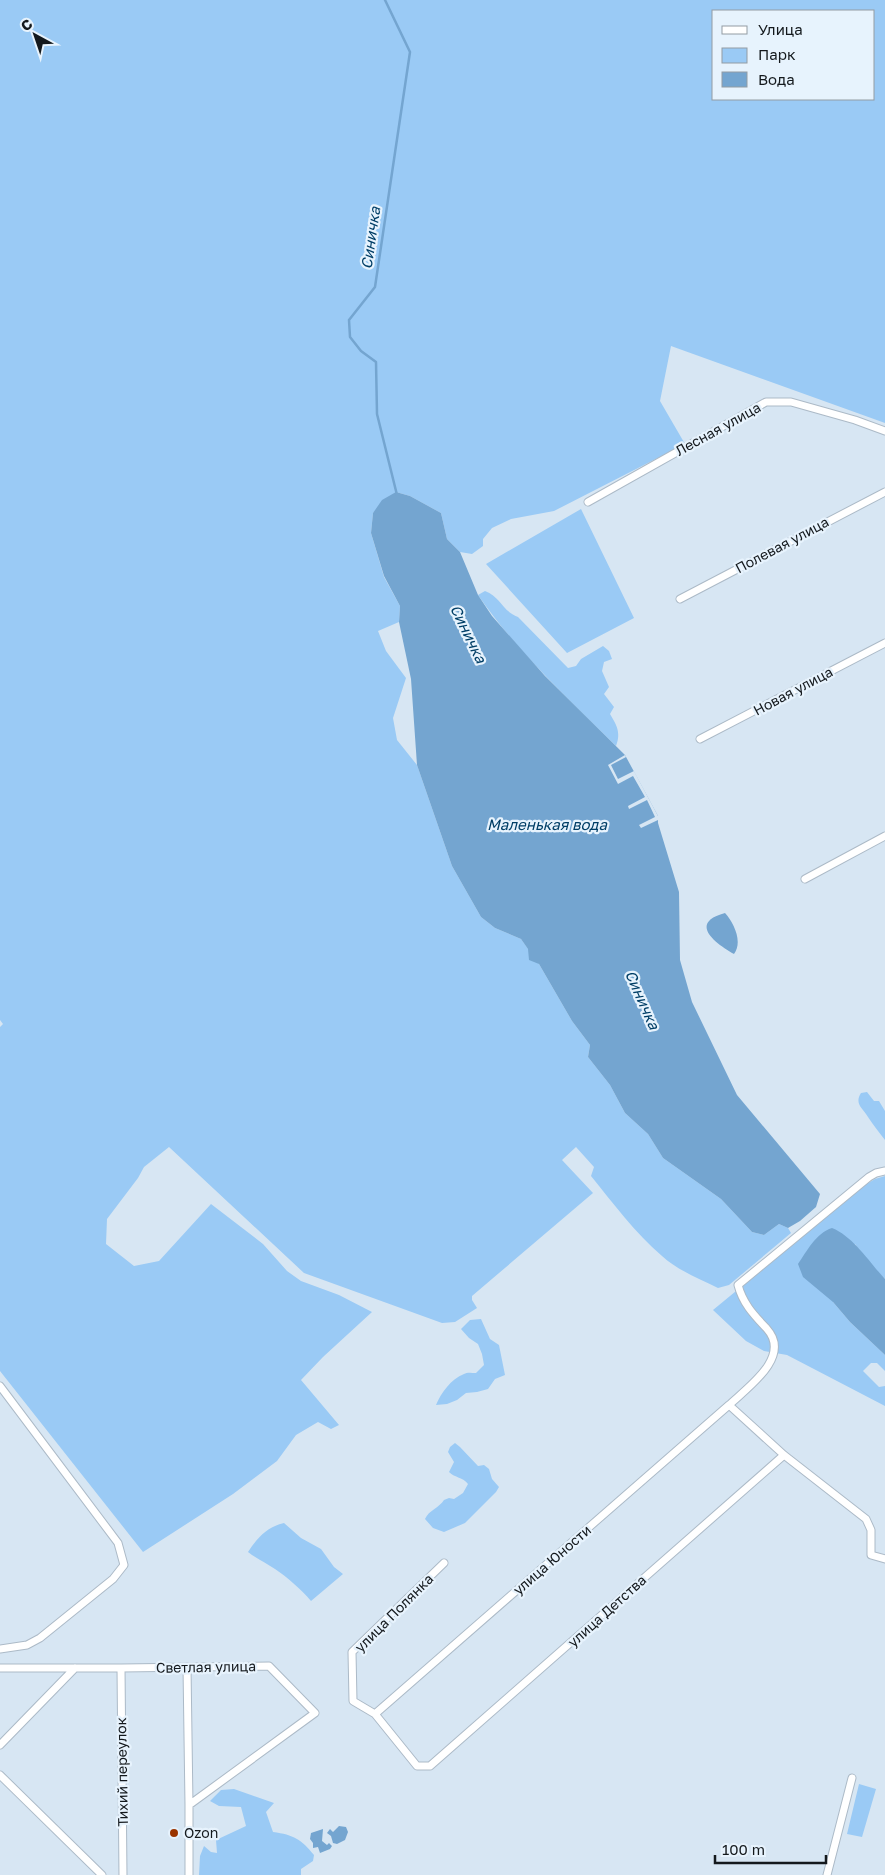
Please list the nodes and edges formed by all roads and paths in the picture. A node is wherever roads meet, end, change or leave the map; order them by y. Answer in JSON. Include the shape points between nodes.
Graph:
{"nodes":[{"id":1,"x":885,"y":431,"type":"edge"},
{"id":2,"x":885,"y":492,"type":"edge"},
{"id":3,"x":588,"y":502,"type":"dead end"},
{"id":4,"x":680,"y":599,"type":"dead end"},
{"id":5,"x":885,"y":643,"type":"edge"},
{"id":6,"x":700,"y":739,"type":"dead end"},
{"id":7,"x":885,"y":836,"type":"edge"},
{"id":8,"x":806,"y":879,"type":"dead end"},
{"id":9,"x":885,"y":1170,"type":"edge"},
{"id":10,"x":0,"y":1386,"type":"edge"},
{"id":11,"x":728,"y":1405,"type":"junction"},
{"id":12,"x":784,"y":1455,"type":"junction"},
{"id":13,"x":885,"y":1559,"type":"edge"},
{"id":14,"x":444,"y":1563,"type":"dead end"},
{"id":15,"x":0,"y":1649,"type":"edge"},
{"id":16,"x":187,"y":1667,"type":"junction"},
{"id":17,"x":0,"y":1668,"type":"edge"},
{"id":18,"x":75,"y":1668,"type":"junction"},
{"id":19,"x":121,"y":1668,"type":"junction"},
{"id":20,"x":375,"y":1714,"type":"junction"},
{"id":21,"x":0,"y":1745,"type":"edge"},
{"id":22,"x":0,"y":1775,"type":"edge"},
{"id":23,"x":852,"y":1778,"type":"dead end"},
{"id":24,"x":189,"y":1805,"type":"junction"},
{"id":25,"x":102,"y":1875,"type":"edge"},
{"id":26,"x":123,"y":1875,"type":"edge"},
{"id":27,"x":189,"y":1875,"type":"edge"},
{"id":28,"x":826,"y":1875,"type":"edge"}],
"edges":[{"from":1,"to":3,"type":"street","name":"Лесная улица","via":[[791,402],[766,402]]},
{"from":2,"to":4,"type":"street","name":"Полевая улица"},
{"from":5,"to":6,"type":"street","name":"Новая улица"},
{"from":7,"to":8,"type":"street"},
{"from":9,"to":11,"type":"street","name":"улица Юности","via":[[869,1178],[738,1284],[747,1306],[769,1331],[774,1352],[768,1368]]},
{"from":10,"to":15,"type":"street","via":[[118,1543],[124,1565],[113,1579],[40,1638],[27,1645]]},
{"from":11,"to":12,"type":"street"},
{"from":11,"to":20,"type":"street","name":"улица Юности"},
{"from":12,"to":13,"type":"street","via":[[866,1519],[871,1530],[871,1555]]},
{"from":12,"to":20,"type":"street","name":"улица Детства","via":[[430,1766],[417,1766]]},
{"from":14,"to":20,"type":"street","name":"улица Полянка","via":[[352,1652],[353,1701]]},
{"from":16,"to":19,"type":"street","name":"Светлая улица"},
{"from":16,"to":24,"type":"street"},
{"from":16,"to":24,"type":"street","name":"Светлая улица","via":[[270,1666],[315,1713]]},
{"from":17,"to":18,"type":"street","name":"Светлая улица"},
{"from":18,"to":19,"type":"street","name":"Светлая улица"},
{"from":18,"to":21,"type":"street"},
{"from":19,"to":26,"type":"street","name":"Тихий переулок"},
{"from":22,"to":25,"type":"street"},
{"from":23,"to":28,"type":"street"},
{"from":24,"to":27,"type":"street"}]}
